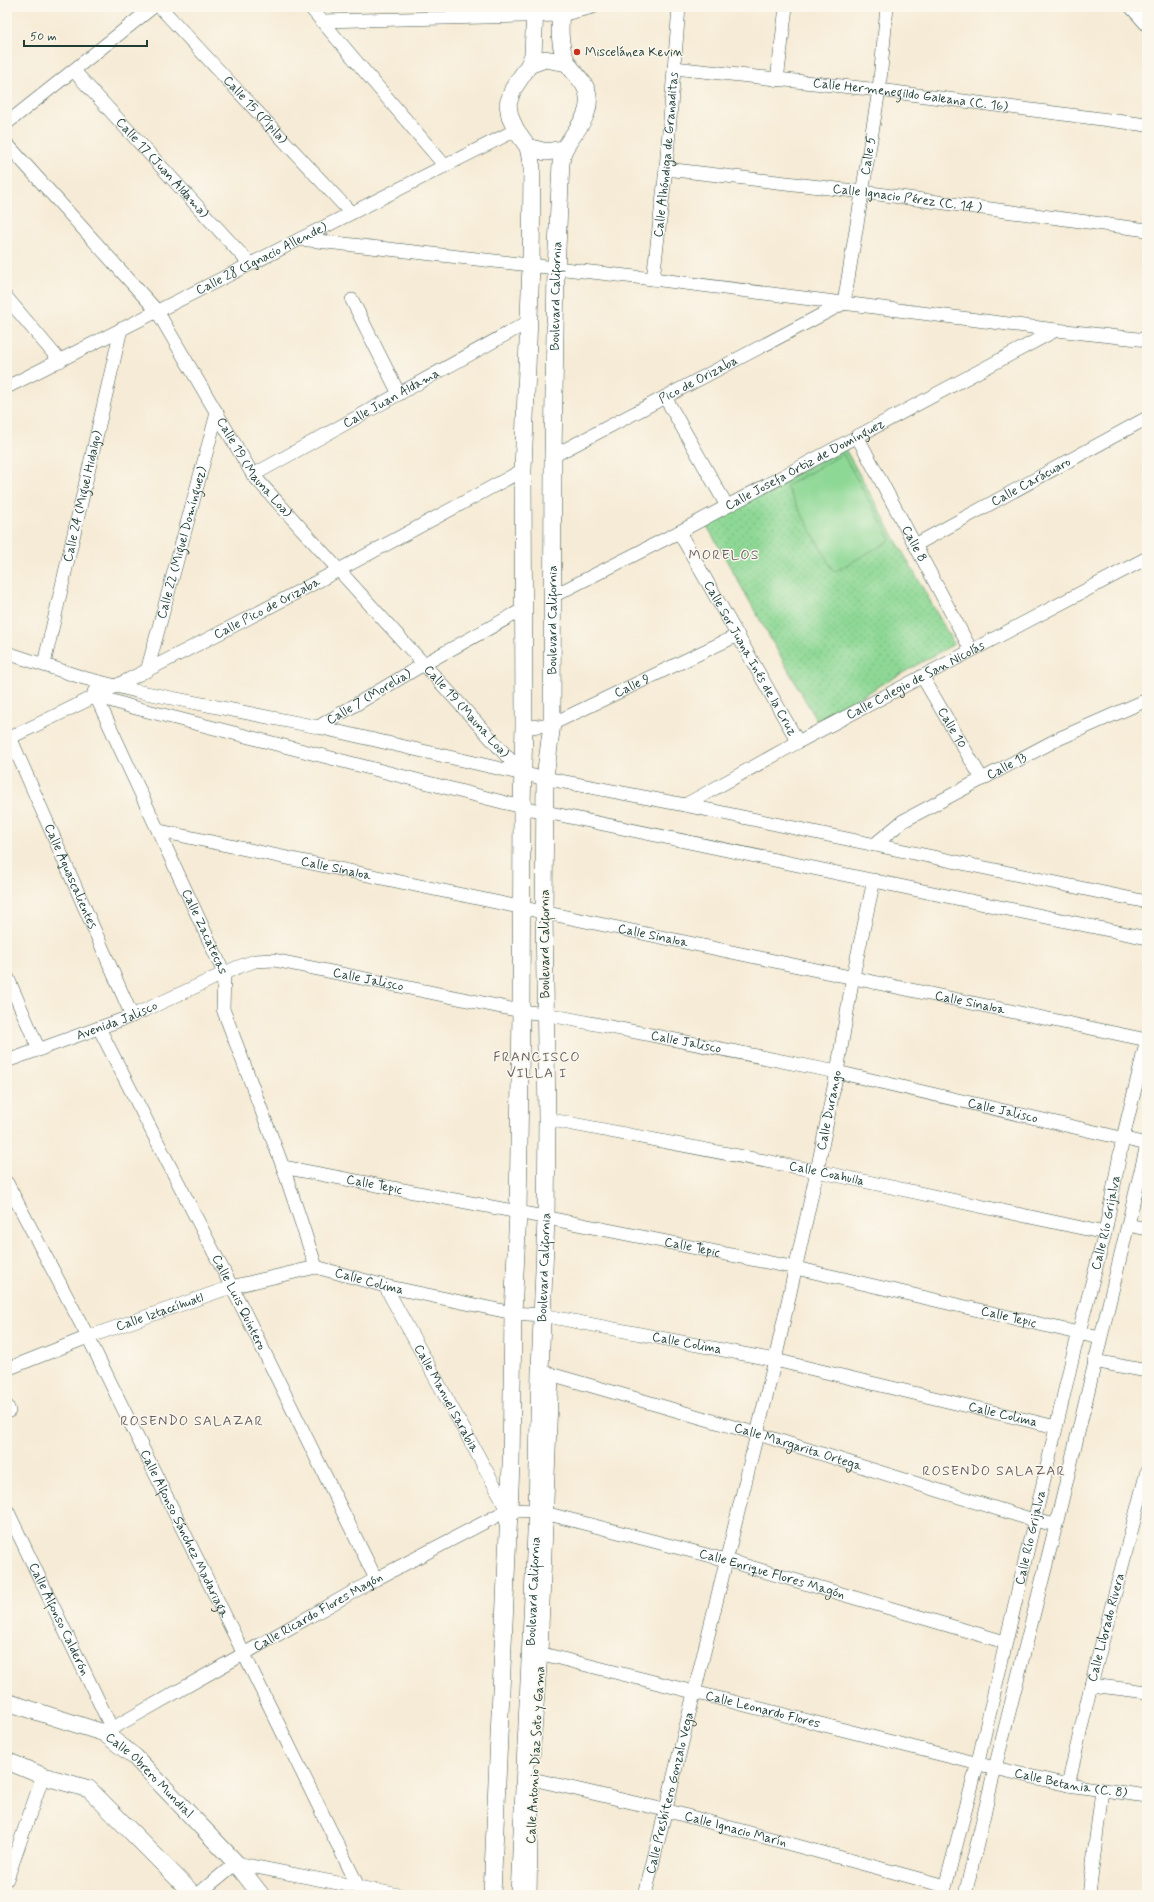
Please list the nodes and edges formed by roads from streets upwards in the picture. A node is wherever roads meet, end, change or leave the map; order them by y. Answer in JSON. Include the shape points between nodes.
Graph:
{"nodes":[{"id":1,"x":153,"y":7,"type":"edge"},
{"id":2,"x":160,"y":7,"type":"edge"},
{"id":3,"x":310,"y":7,"type":"edge"},
{"id":4,"x":593,"y":7,"type":"edge"},
{"id":5,"x":679,"y":7,"type":"edge"},
{"id":6,"x":786,"y":7,"type":"edge"},
{"id":7,"x":887,"y":7,"type":"edge"},
{"id":8,"x":1131,"y":7,"type":"edge"},
{"id":9,"x":535,"y":11,"type":"edge"},
{"id":10,"x":561,"y":11,"type":"edge"},
{"id":11,"x":321,"y":21,"type":"junction"},
{"id":12,"x":1147,"y":25,"type":"edge"},
{"id":13,"x":567,"y":63,"type":"junction"},
{"id":14,"x":529,"y":65,"type":"junction"},
{"id":15,"x":674,"y":68,"type":"junction"},
{"id":16,"x":74,"y":71,"type":"junction"},
{"id":17,"x":777,"y":80,"type":"junction"},
{"id":18,"x":879,"y":90,"type":"junction"},
{"id":19,"x":7,"y":123,"type":"edge"},
{"id":20,"x":1147,"y":125,"type":"edge"},
{"id":21,"x":516,"y":130,"type":"junction"},
{"id":22,"x":7,"y":144,"type":"edge"},
{"id":23,"x":528,"y":147,"type":"junction"},
{"id":24,"x":564,"y":149,"type":"junction"},
{"id":25,"x":445,"y":166,"type":"junction"},
{"id":26,"x":666,"y":169,"type":"junction"},
{"id":27,"x":863,"y":192,"type":"junction"},
{"id":28,"x":351,"y":213,"type":"junction"},
{"id":29,"x":1147,"y":230,"type":"edge"},
{"id":30,"x":300,"y":239,"type":"junction"},
{"id":31,"x":250,"y":264,"type":"junction"},
{"id":32,"x":531,"y":265,"type":"junction"},
{"id":33,"x":556,"y":268,"type":"junction"},
{"id":34,"x":653,"y":279,"type":"junction"},
{"id":35,"x":7,"y":298,"type":"edge"},
{"id":36,"x":352,"y":300,"type":"dead end"},
{"id":37,"x":844,"y":303,"type":"junction"},
{"id":38,"x":158,"y":311,"type":"junction"},
{"id":39,"x":530,"y":322,"type":"junction"},
{"id":40,"x":122,"y":329,"type":"junction"},
{"id":41,"x":1056,"y":330,"type":"junction"},
{"id":42,"x":1147,"y":340,"type":"edge"},
{"id":43,"x":60,"y":361,"type":"junction"},
{"id":44,"x":7,"y":387,"type":"edge"},
{"id":45,"x":399,"y":394,"type":"junction"},
{"id":46,"x":665,"y":397,"type":"junction"},
{"id":47,"x":217,"y":413,"type":"junction"},
{"id":48,"x":1147,"y":418,"type":"edge"},
{"id":49,"x":856,"y":436,"type":"junction"},
{"id":50,"x":553,"y":456,"type":"junction"},
{"id":51,"x":523,"y":470,"type":"junction"},
{"id":52,"x":253,"y":475,"type":"junction"},
{"id":53,"x":727,"y":506,"type":"junction"},
{"id":54,"x":679,"y":532,"type":"junction"},
{"id":55,"x":915,"y":545,"type":"junction"},
{"id":56,"x":1147,"y":558,"type":"edge"},
{"id":57,"x":339,"y":570,"type":"junction"},
{"id":58,"x":553,"y":596,"type":"junction"},
{"id":59,"x":524,"y":609,"type":"junction"},
{"id":60,"x":738,"y":635,"type":"junction"},
{"id":61,"x":971,"y":650,"type":"junction"},
{"id":62,"x":7,"y":653,"type":"edge"},
{"id":63,"x":44,"y":664,"type":"junction"},
{"id":64,"x":424,"y":664,"type":"junction"},
{"id":65,"x":147,"y":671,"type":"junction"},
{"id":66,"x":922,"y":676,"type":"junction"},
{"id":67,"x":84,"y":678,"type":"junction"},
{"id":68,"x":117,"y":686,"type":"junction"},
{"id":69,"x":97,"y":696,"type":"junction"},
{"id":70,"x":1147,"y":700,"type":"edge"},
{"id":71,"x":552,"y":724,"type":"junction"},
{"id":72,"x":318,"y":727,"type":"junction"},
{"id":73,"x":524,"y":728,"type":"junction"},
{"id":74,"x":9,"y":738,"type":"edge"},
{"id":75,"x":798,"y":742,"type":"junction"},
{"id":76,"x":523,"y":774,"type":"junction"},
{"id":77,"x":545,"y":777,"type":"junction"},
{"id":78,"x":982,"y":779,"type":"junction"},
{"id":79,"x":685,"y":805,"type":"junction"},
{"id":80,"x":522,"y":807,"type":"junction"},
{"id":81,"x":545,"y":812,"type":"junction"},
{"id":82,"x":160,"y":831,"type":"junction"},
{"id":83,"x":874,"y":845,"type":"junction"},
{"id":84,"x":874,"y":880,"type":"junction"},
{"id":85,"x":1147,"y":902,"type":"edge"},
{"id":86,"x":521,"y":908,"type":"junction"},
{"id":87,"x":544,"y":913,"type":"junction"},
{"id":88,"x":1147,"y":938,"type":"edge"},
{"id":89,"x":224,"y":973,"type":"junction"},
{"id":90,"x":7,"y":976,"type":"edge"},
{"id":91,"x":852,"y":978,"type":"junction"},
{"id":92,"x":522,"y":1011,"type":"junction"},
{"id":93,"x":545,"y":1014,"type":"junction"},
{"id":94,"x":132,"y":1016,"type":"junction"},
{"id":95,"x":99,"y":1028,"type":"junction"},
{"id":96,"x":1147,"y":1039,"type":"edge"},
{"id":97,"x":39,"y":1050,"type":"junction"},
{"id":98,"x":7,"y":1061,"type":"edge"},
{"id":99,"x":837,"y":1072,"type":"junction"},
{"id":100,"x":547,"y":1119,"type":"junction"},
{"id":101,"x":1123,"y":1138,"type":"junction"},
{"id":102,"x":1147,"y":1144,"type":"edge"},
{"id":103,"x":283,"y":1167,"type":"junction"},
{"id":104,"x":817,"y":1171,"type":"junction"},
{"id":105,"x":7,"y":1183,"type":"edge"},
{"id":106,"x":10,"y":1196,"type":"edge"},
{"id":107,"x":518,"y":1212,"type":"junction"},
{"id":108,"x":546,"y":1218,"type":"junction"},
{"id":109,"x":1128,"y":1225,"type":"junction"},
{"id":110,"x":1147,"y":1230,"type":"edge"},
{"id":111,"x":1105,"y":1234,"type":"junction"},
{"id":112,"x":316,"y":1267,"type":"junction"},
{"id":113,"x":796,"y":1268,"type":"junction"},
{"id":114,"x":385,"y":1286,"type":"junction"},
{"id":115,"x":231,"y":1287,"type":"junction"},
{"id":116,"x":513,"y":1313,"type":"junction"},
{"id":117,"x":542,"y":1315,"type":"junction"},
{"id":118,"x":1079,"y":1333,"type":"junction"},
{"id":119,"x":88,"y":1337,"type":"junction"},
{"id":120,"x":1100,"y":1338,"type":"junction"},
{"id":121,"x":775,"y":1360,"type":"junction"},
{"id":122,"x":1094,"y":1361,"type":"junction"},
{"id":123,"x":7,"y":1370,"type":"edge"},
{"id":124,"x":1147,"y":1371,"type":"edge"},
{"id":125,"x":546,"y":1373,"type":"junction"},
{"id":126,"x":7,"y":1406,"type":"edge"},
{"id":127,"x":7,"y":1412,"type":"edge"},
{"id":128,"x":1056,"y":1427,"type":"junction"},
{"id":129,"x":758,"y":1434,"type":"junction"},
{"id":130,"x":1147,"y":1471,"type":"edge"},
{"id":131,"x":7,"y":1510,"type":"edge"},
{"id":132,"x":508,"y":1510,"type":"junction"},
{"id":133,"x":541,"y":1512,"type":"junction"},
{"id":134,"x":1033,"y":1520,"type":"junction"},
{"id":135,"x":1056,"y":1525,"type":"junction"},
{"id":136,"x":726,"y":1560,"type":"junction"},
{"id":137,"x":376,"y":1579,"type":"junction"},
{"id":138,"x":1005,"y":1642,"type":"junction"},
{"id":139,"x":536,"y":1652,"type":"junction"},
{"id":140,"x":244,"y":1654,"type":"junction"},
{"id":141,"x":1091,"y":1685,"type":"junction"},
{"id":142,"x":694,"y":1691,"type":"junction"},
{"id":143,"x":1147,"y":1692,"type":"edge"},
{"id":144,"x":7,"y":1702,"type":"edge"},
{"id":145,"x":108,"y":1731,"type":"junction"},
{"id":146,"x":7,"y":1761,"type":"edge"},
{"id":147,"x":978,"y":1762,"type":"junction"},
{"id":148,"x":995,"y":1768,"type":"junction"},
{"id":149,"x":43,"y":1776,"type":"junction"},
{"id":150,"x":528,"y":1778,"type":"junction"},
{"id":151,"x":1068,"y":1785,"type":"junction"},
{"id":152,"x":1102,"y":1790,"type":"junction"},
{"id":153,"x":1147,"y":1796,"type":"edge"},
{"id":154,"x":665,"y":1810,"type":"junction"},
{"id":155,"x":236,"y":1863,"type":"junction"},
{"id":156,"x":7,"y":1879,"type":"edge"},
{"id":157,"x":358,"y":1886,"type":"junction"},
{"id":158,"x":944,"y":1891,"type":"edge"},
{"id":159,"x":194,"y":1895,"type":"edge"},
{"id":160,"x":197,"y":1895,"type":"edge"},
{"id":161,"x":261,"y":1895,"type":"edge"},
{"id":162,"x":399,"y":1895,"type":"edge"},
{"id":163,"x":492,"y":1895,"type":"edge"},
{"id":164,"x":519,"y":1895,"type":"edge"},
{"id":165,"x":530,"y":1895,"type":"edge"},
{"id":166,"x":645,"y":1895,"type":"edge"},
{"id":167,"x":965,"y":1895,"type":"edge"},
{"id":168,"x":1089,"y":1895,"type":"edge"}],
"edges":[{"from":1,"to":16,"type":"street"},
{"from":2,"to":28,"type":"street","name":"Calle 15 (Pípila)"},
{"from":3,"to":11,"type":"street"},
{"from":4,"to":10,"type":"street"},
{"from":5,"to":15,"type":"street","name":"Calle Alhóndiga de Granaditas"},
{"from":6,"to":17,"type":"street"},
{"from":7,"to":18,"type":"street","name":"Calle 5"},
{"from":8,"to":12,"type":"street"},
{"from":9,"to":10,"type":"street"},
{"from":9,"to":11,"type":"street"},
{"from":9,"to":14,"type":"street","name":"Boulevard California","via":[[534,46]]},
{"from":10,"to":13,"type":"street","name":"Boulevard California","via":[[561,43]]},
{"from":11,"to":25,"type":"street"},
{"from":13,"to":14,"type":"street","via":[[545,59]]},
{"from":13,"to":24,"type":"street","name":"Boulevard California","via":[[582,81],[588,95],[587,111]]},
{"from":14,"to":21,"type":"street","name":"Boulevard California","via":[[513,89],[508,104]]},
{"from":15,"to":17,"type":"street","name":"Calle Hermenegildo Galeana (C. 16)"},
{"from":15,"to":26,"type":"street","name":"Calle Alhóndiga de Granaditas"},
{"from":16,"to":19,"type":"street"},
{"from":16,"to":31,"type":"street","name":"Calle 17 (Juan Aldama)"},
{"from":17,"to":18,"type":"street","name":"Calle Hermenegildo Galeana (C. 16)"},
{"from":18,"to":20,"type":"street","name":"Calle Hermenegildo Galeana (C. 16)"},
{"from":18,"to":27,"type":"street","name":"Calle 5"},
{"from":21,"to":23,"type":"street","name":"Boulevard California"},
{"from":21,"to":25,"type":"street","name":"Calle 28 (Ignacio Allende)"},
{"from":22,"to":38,"type":"street","name":"Calle 19 (Mauna Loa)"},
{"from":23,"to":24,"type":"street","via":[[546,152]]},
{"from":23,"to":32,"type":"street","name":"Boulevard California","via":[[532,168]]},
{"from":24,"to":33,"type":"street","name":"Boulevard California","via":[[561,163]]},
{"from":25,"to":28,"type":"street","name":"Calle 28 (Ignacio Allende)"},
{"from":26,"to":27,"type":"street","name":"Calle Ignacio Pérez (C. 14 )"},
{"from":26,"to":34,"type":"street","name":"Calle Alhóndiga de Granaditas"},
{"from":27,"to":29,"type":"street","name":"Calle Ignacio Pérez (C. 14 )"},
{"from":27,"to":37,"type":"street","name":"Calle 5"},
{"from":28,"to":30,"type":"street","name":"Calle 28 (Ignacio Allende)"},
{"from":30,"to":31,"type":"street","name":"Calle 28 (Ignacio Allende)"},
{"from":30,"to":32,"type":"street"},
{"from":31,"to":38,"type":"street","name":"Calle 28 (Ignacio Allende)"},
{"from":32,"to":33,"type":"street"},
{"from":32,"to":39,"type":"street","name":"Boulevard California"},
{"from":33,"to":34,"type":"street"},
{"from":33,"to":50,"type":"street","name":"Boulevard California"},
{"from":34,"to":37,"type":"street"},
{"from":35,"to":43,"type":"street"},
{"from":36,"to":45,"type":"street"},
{"from":37,"to":41,"type":"street"},
{"from":37,"to":46,"type":"street","name":"Pico de Orizaba"},
{"from":38,"to":40,"type":"street","name":"Calle 28 (Ignacio Allende)"},
{"from":38,"to":47,"type":"street","name":"Calle 19 (Mauna Loa)"},
{"from":39,"to":45,"type":"street","name":"Calle Juan Aldama"},
{"from":39,"to":51,"type":"street","name":"Boulevard California"},
{"from":40,"to":43,"type":"street","name":"Calle 28 (Ignacio Allende)"},
{"from":40,"to":63,"type":"street","name":"Calle 24 (Miguel Hidalgo)"},
{"from":41,"to":42,"type":"street"},
{"from":41,"to":49,"type":"street","name":"Calle Josefa Ortiz de Domínguez"},
{"from":43,"to":44,"type":"street","name":"Calle 28 (Ignacio Allende)"},
{"from":45,"to":52,"type":"street","name":"Calle Juan Aldama"},
{"from":46,"to":50,"type":"street","name":"Pico de Orizaba"},
{"from":46,"to":53,"type":"street"},
{"from":47,"to":52,"type":"street","name":"Calle 19 (Mauna Loa)"},
{"from":47,"to":65,"type":"street","name":"Calle 22 (Miguel Domínguez)"},
{"from":48,"to":55,"type":"street","name":"Calle Carácuaro"},
{"from":49,"to":53,"type":"street","name":"Calle Josefa Ortiz de Domínguez"},
{"from":49,"to":55,"type":"street","name":"Calle 8"},
{"from":50,"to":58,"type":"street","name":"Boulevard California"},
{"from":51,"to":57,"type":"street","name":"Calle Pico de Orizaba"},
{"from":51,"to":59,"type":"street","name":"Boulevard California"},
{"from":52,"to":57,"type":"street","name":"Calle 19 (Mauna Loa)"},
{"from":53,"to":54,"type":"street","name":"Calle Josefa Ortiz de Domínguez"},
{"from":54,"to":58,"type":"street","name":"Calle Josefa Ortiz de Domínguez"},
{"from":54,"to":60,"type":"street","name":"Calle Sor Juana Inés de la Cruz"},
{"from":55,"to":61,"type":"street","name":"Calle 8"},
{"from":56,"to":61,"type":"street","name":"Calle Colegio de San Nicolás"},
{"from":57,"to":64,"type":"street","name":"Calle 19 (Mauna Loa)"},
{"from":57,"to":65,"type":"street","name":"Calle Pico de Orizaba"},
{"from":58,"to":71,"type":"street","name":"Boulevard California"},
{"from":59,"to":64,"type":"street","name":"Calle 7 (Morelia)"},
{"from":59,"to":73,"type":"street","name":"Boulevard California"},
{"from":60,"to":71,"type":"street","name":"Calle 9"},
{"from":60,"to":75,"type":"street","name":"Calle Sor Juana Inés de la Cruz"},
{"from":61,"to":66,"type":"street","name":"Calle Colegio de San Nicolás"},
{"from":62,"to":63,"type":"street"},
{"from":63,"to":67,"type":"street"},
{"from":64,"to":72,"type":"street","name":"Calle 7 (Morelia)"},
{"from":64,"to":76,"type":"street","name":"Calle 19 (Mauna Loa)"},
{"from":65,"to":68,"type":"street","name":"Calle Pico de Orizaba"},
{"from":66,"to":75,"type":"street","name":"Calle Colegio de San Nicolás"},
{"from":66,"to":78,"type":"street","name":"Calle 10"},
{"from":67,"to":68,"type":"street"},
{"from":67,"to":69,"type":"street","name":"Calle Zacatecas"},
{"from":68,"to":69,"type":"street","name":"Calle Pico de Orizaba"},
{"from":68,"to":72,"type":"street"},
{"from":69,"to":74,"type":"street","name":"Calle Pico de Orizaba"},
{"from":69,"to":80,"type":"street"},
{"from":69,"to":82,"type":"street","name":"Calle Zacatecas"},
{"from":70,"to":78,"type":"street","name":"Calle 13","via":[[1058,739]]},
{"from":71,"to":73,"type":"street","name":"Calle 9"},
{"from":71,"to":77,"type":"street","name":"Boulevard California"},
{"from":72,"to":76,"type":"street"},
{"from":73,"to":76,"type":"street","name":"Boulevard California"},
{"from":74,"to":94,"type":"street","name":"Calle Aguascalientes"},
{"from":75,"to":79,"type":"street","name":"Calle Colegio de San Nicolás"},
{"from":76,"to":77,"type":"street"},
{"from":76,"to":80,"type":"street","name":"Boulevard California"},
{"from":77,"to":79,"type":"street"},
{"from":77,"to":81,"type":"street","name":"Boulevard California"},
{"from":78,"to":83,"type":"street","name":"Calle 13","via":[[903,822]]},
{"from":79,"to":83,"type":"street"},
{"from":80,"to":81,"type":"street"},
{"from":80,"to":86,"type":"street","name":"Boulevard California"},
{"from":81,"to":84,"type":"street"},
{"from":81,"to":87,"type":"street","name":"Boulevard California"},
{"from":82,"to":86,"type":"street","name":"Calle Sinaloa"},
{"from":82,"to":89,"type":"street","name":"Calle Zacatecas"},
{"from":83,"to":85,"type":"street"},
{"from":84,"to":88,"type":"street"},
{"from":84,"to":91,"type":"street","name":"Calle Durango"},
{"from":86,"to":87,"type":"street","name":"Calle Sinaloa"},
{"from":86,"to":92,"type":"street","name":"Boulevard California"},
{"from":87,"to":91,"type":"street","name":"Calle Sinaloa"},
{"from":87,"to":93,"type":"street","name":"Boulevard California"},
{"from":89,"to":92,"type":"street","name":"Calle Jalisco","via":[[255,961],[274,960]]},
{"from":89,"to":94,"type":"street","name":"Avenida Jalisco"},
{"from":89,"to":103,"type":"street","name":"Calle Zacatecas","via":[[223,1009]]},
{"from":90,"to":97,"type":"street"},
{"from":91,"to":96,"type":"street","name":"Calle Sinaloa"},
{"from":91,"to":99,"type":"street","name":"Calle Durango"},
{"from":92,"to":93,"type":"street","name":"Calle Jalisco"},
{"from":92,"to":107,"type":"street","name":"Boulevard California"},
{"from":93,"to":99,"type":"street","name":"Calle Jalisco"},
{"from":93,"to":100,"type":"street","name":"Boulevard California"},
{"from":94,"to":95,"type":"street","name":"Avenida Jalisco"},
{"from":95,"to":97,"type":"street","name":"Avenida Jalisco"},
{"from":95,"to":115,"type":"street","name":"Calle Luis Quintero"},
{"from":96,"to":101,"type":"street","name":"Calle Río Grijalva"},
{"from":97,"to":98,"type":"street","name":"Avenida Jalisco"},
{"from":99,"to":101,"type":"street","name":"Calle Jalisco"},
{"from":99,"to":104,"type":"street","name":"Calle Durango"},
{"from":100,"to":104,"type":"street","name":"Calle Coahuila"},
{"from":100,"to":108,"type":"street","name":"Boulevard California"},
{"from":101,"to":102,"type":"street","name":"Calle Jalisco"},
{"from":101,"to":111,"type":"street","name":"Calle Río Grijalva"},
{"from":102,"to":109,"type":"street","name":"Calle Río Grijalva"},
{"from":103,"to":107,"type":"street","name":"Calle Tepic"},
{"from":103,"to":112,"type":"street","name":"Calle Zacatecas"},
{"from":104,"to":111,"type":"street","name":"Calle Coahuila"},
{"from":104,"to":113,"type":"street","name":"Calle Durango"},
{"from":105,"to":106,"type":"street","name":"Calle Alfonso Sánchez Madariaga"},
{"from":106,"to":119,"type":"street","name":"Calle Alfonso Sánchez Madariaga"},
{"from":107,"to":108,"type":"street","name":"Calle Tepic"},
{"from":107,"to":116,"type":"street","name":"Boulevard California"},
{"from":108,"to":113,"type":"street","name":"Calle Tepic"},
{"from":108,"to":117,"type":"street","name":"Boulevard California"},
{"from":109,"to":110,"type":"street"},
{"from":109,"to":120,"type":"street","name":"Calle Río Grijalva"},
{"from":111,"to":118,"type":"street","name":"Calle Río Grijalva"},
{"from":112,"to":114,"type":"street","name":"Calle Colima"},
{"from":112,"to":115,"type":"street","name":"Calle Iztaccíhuatl"},
{"from":113,"to":118,"type":"street","name":"Calle Tepic"},
{"from":113,"to":121,"type":"street","name":"Calle Durango"},
{"from":114,"to":116,"type":"street","name":"Calle Colima"},
{"from":114,"to":132,"type":"street","name":"Calle Manuel Sarabia"},
{"from":115,"to":119,"type":"street","name":"Calle Iztaccíhuatl"},
{"from":115,"to":137,"type":"street","name":"Calle Luis Quintero"},
{"from":116,"to":117,"type":"street","name":"Calle Colima"},
{"from":116,"to":132,"type":"street","name":"Boulevard California"},
{"from":117,"to":121,"type":"street","name":"Calle Colima"},
{"from":117,"to":125,"type":"street","name":"Boulevard California"},
{"from":118,"to":120,"type":"street","name":"Calle Tepic"},
{"from":118,"to":128,"type":"street","name":"Calle Río Grijalva"},
{"from":119,"to":123,"type":"street","name":"Calle Iztaccíhuatl"},
{"from":119,"to":140,"type":"street","name":"Calle Alfonso Sánchez Madariaga"},
{"from":120,"to":122,"type":"street","name":"Calle Río Grijalva"},
{"from":121,"to":128,"type":"street","name":"Calle Colima"},
{"from":121,"to":129,"type":"street","name":"Calle Durango"},
{"from":122,"to":124,"type":"street"},
{"from":122,"to":135,"type":"street","name":"Calle Río Grijalva"},
{"from":125,"to":129,"type":"street","name":"Calle Margarita Ortega"},
{"from":125,"to":133,"type":"street","name":"Boulevard California"},
{"from":126,"to":127,"type":"street"},
{"from":128,"to":134,"type":"street","name":"Calle Río Grijalva"},
{"from":129,"to":134,"type":"street","name":"Calle Margarita Ortega"},
{"from":129,"to":136,"type":"street","name":"Calle Presbítero Gonzalo Vega"},
{"from":130,"to":141,"type":"street","name":"Calle Librado Rivera"},
{"from":131,"to":145,"type":"street","name":"Calle Alfonso Calderón"},
{"from":132,"to":133,"type":"street","name":"Calle Ricardo Flores Magón"},
{"from":132,"to":137,"type":"street","name":"Calle Ricardo Flores Magón"},
{"from":132,"to":163,"type":"street","name":"Boulevard California"},
{"from":133,"to":136,"type":"street","name":"Calle Enrique Flores Magón"},
{"from":133,"to":139,"type":"street","name":"Boulevard California"},
{"from":134,"to":135,"type":"street","name":"Calle Margarita Ortega"},
{"from":134,"to":138,"type":"street","name":"Calle Río Grijalva"},
{"from":135,"to":148,"type":"street","name":"Calle Río Grijalva"},
{"from":136,"to":138,"type":"street","name":"Calle Enrique Flores Magón"},
{"from":136,"to":142,"type":"street","name":"Calle Presbítero Gonzalo Vega"},
{"from":137,"to":140,"type":"street","name":"Calle Ricardo Flores Magón"},
{"from":138,"to":147,"type":"street","name":"Calle Río Grijalva"},
{"from":139,"to":142,"type":"street","name":"Calle Leonardo Flores"},
{"from":139,"to":150,"type":"street","name":"Boulevard California"},
{"from":140,"to":145,"type":"street","name":"Calle Ricardo Flores Magón"},
{"from":140,"to":157,"type":"street","name":"Calle Alfonso Sánchez Madariaga"},
{"from":141,"to":143,"type":"street"},
{"from":141,"to":151,"type":"street","name":"Calle Librado Rivera"},
{"from":142,"to":147,"type":"street","name":"Calle Leonardo Flores"},
{"from":142,"to":154,"type":"street","name":"Calle Presbítero Gonzalo Vega"},
{"from":144,"to":145,"type":"street","name":"Calle Obrero Mundial"},
{"from":145,"to":155,"type":"street","name":"Calle Obrero Mundial"},
{"from":146,"to":149,"type":"street"},
{"from":147,"to":148,"type":"street","name":"Calle Leonardo Flores"},
{"from":147,"to":158,"type":"street","name":"Calle Río Grijalva"},
{"from":148,"to":151,"type":"street","name":"Calle Betania (C. 8)"},
{"from":148,"to":167,"type":"street","name":"Calle Río Grijalva"},
{"from":149,"to":156,"type":"street"},
{"from":149,"to":159,"type":"street","via":[[89,1789]]},
{"from":150,"to":154,"type":"street","name":"Calle Ignacio Marín"},
{"from":150,"to":164,"type":"street","name":"Boulevard California"},
{"from":150,"to":165,"type":"street","name":"Calle Antonio Díaz Soto y Gama"},
{"from":151,"to":152,"type":"street","name":"Calle Betania (C. 8)"},
{"from":152,"to":153,"type":"street","name":"Calle Betania (C. 8)"},
{"from":152,"to":168,"type":"street"},
{"from":154,"to":158,"type":"street","name":"Calle Ignacio Marín"},
{"from":154,"to":166,"type":"street","name":"Calle Presbítero Gonzalo Vega"},
{"from":155,"to":157,"type":"street"},
{"from":155,"to":160,"type":"street"},
{"from":155,"to":161,"type":"street","name":"Calle Obrero Mundial"},
{"from":157,"to":162,"type":"street"}]}
